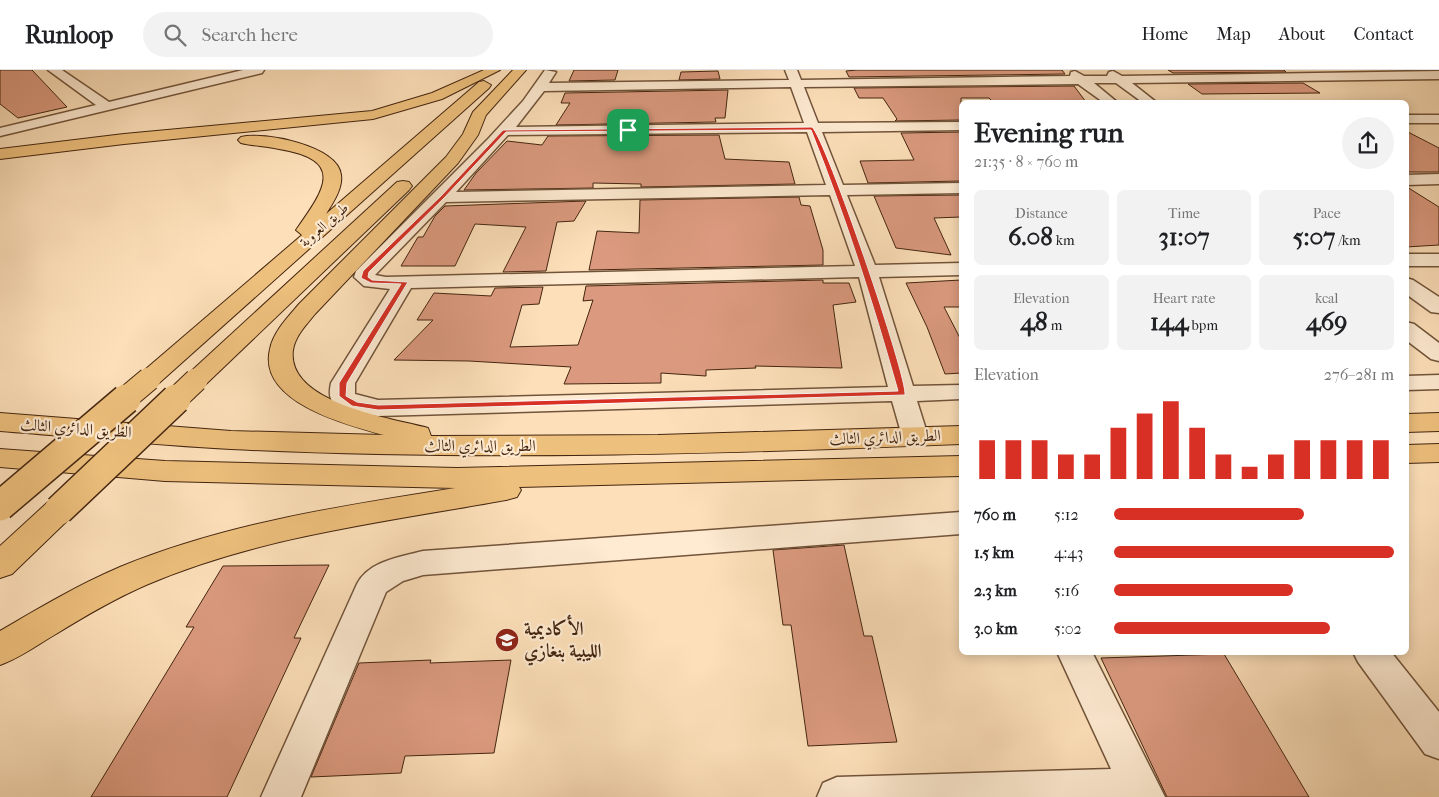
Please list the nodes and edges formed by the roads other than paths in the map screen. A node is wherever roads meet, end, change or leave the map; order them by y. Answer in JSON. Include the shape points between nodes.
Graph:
{"nodes":[{"id":1,"x":54,"y":70,"type":"edge"},
{"id":2,"x":258,"y":70,"type":"edge"},
{"id":3,"x":494,"y":70,"type":"edge"},
{"id":4,"x":498,"y":70,"type":"edge"},
{"id":5,"x":520,"y":70,"type":"edge"},
{"id":6,"x":551,"y":70,"type":"edge"},
{"id":7,"x":1069,"y":70,"type":"edge"},
{"id":8,"x":1106,"y":70,"type":"edge"},
{"id":9,"x":1384,"y":70,"type":"edge"},
{"id":10,"x":1439,"y":75,"type":"edge"},
{"id":11,"x":794,"y":76,"type":"edge"},
{"id":12,"x":1397,"y":76,"type":"junction"},
{"id":13,"x":1079,"y":78,"type":"junction"},
{"id":14,"x":1117,"y":78,"type":"junction"},
{"id":15,"x":542,"y":86,"type":"junction"},
{"id":16,"x":1422,"y":87,"type":"dead end"},
{"id":17,"x":1108,"y":100,"type":"edge"},
{"id":18,"x":1147,"y":100,"type":"edge"},
{"id":19,"x":108,"y":107,"type":"junction"},
{"id":20,"x":479,"y":114,"type":"junction"},
{"id":21,"x":1439,"y":119,"type":"edge"},
{"id":22,"x":1409,"y":120,"type":"edge"},
{"id":23,"x":959,"y":126,"type":"edge"},
{"id":24,"x":812,"y":128,"type":"junction"},
{"id":25,"x":504,"y":131,"type":"junction"},
{"id":26,"x":0,"y":132,"type":"edge"},
{"id":27,"x":0,"y":154,"type":"edge"},
{"id":28,"x":0,"y":162,"type":"edge"},
{"id":29,"x":1439,"y":179,"type":"edge"},
{"id":30,"x":1409,"y":180,"type":"edge"},
{"id":31,"x":959,"y":188,"type":"edge"},
{"id":32,"x":838,"y":190,"type":"junction"},
{"id":33,"x":443,"y":197,"type":"junction"},
{"id":34,"x":294,"y":251,"type":"junction"},
{"id":35,"x":1409,"y":260,"type":"edge"},
{"id":36,"x":1439,"y":260,"type":"edge"},
{"id":37,"x":959,"y":269,"type":"edge"},
{"id":38,"x":867,"y":271,"type":"junction"},
{"id":39,"x":405,"y":282,"type":"junction"},
{"id":40,"x":1409,"y":286,"type":"edge"},
{"id":41,"x":1439,"y":307,"type":"edge"},
{"id":42,"x":1409,"y":331,"type":"edge"},
{"id":43,"x":1439,"y":354,"type":"edge"},
{"id":44,"x":1439,"y":382,"type":"edge"},
{"id":45,"x":1409,"y":383,"type":"edge"},
{"id":46,"x":959,"y":392,"type":"edge"},
{"id":47,"x":903,"y":393,"type":"junction"},
{"id":48,"x":0,"y":422,"type":"edge"},
{"id":49,"x":1439,"y":422,"type":"edge"},
{"id":50,"x":1409,"y":423,"type":"edge"},
{"id":51,"x":959,"y":435,"type":"edge"},
{"id":52,"x":915,"y":436,"type":"junction"},
{"id":53,"x":476,"y":446,"type":"junction"},
{"id":54,"x":1439,"y":453,"type":"edge"},
{"id":55,"x":1409,"y":454,"type":"edge"},
{"id":56,"x":0,"y":458,"type":"edge"},
{"id":57,"x":959,"y":466,"type":"edge"},
{"id":58,"x":587,"y":476,"type":"junction"},
{"id":59,"x":0,"y":506,"type":"edge"},
{"id":60,"x":959,"y":523,"type":"edge"},
{"id":61,"x":0,"y":565,"type":"edge"},
{"id":62,"x":0,"y":650,"type":"edge"},
{"id":63,"x":1075,"y":655,"type":"edge"},
{"id":64,"x":1372,"y":655,"type":"edge"},
{"id":65,"x":1439,"y":741,"type":"edge"},
{"id":66,"x":1143,"y":792,"type":"edge"},
{"id":67,"x":280,"y":797,"type":"edge"},
{"id":68,"x":837,"y":797,"type":"edge"}],
"edges":[{"from":1,"to":19,"type":"street"},
{"from":2,"to":19,"type":"street"},
{"from":3,"to":27,"type":"highway","via":[[437,96],[373,114]]},
{"from":4,"to":34,"type":"highway","name":"طريق العروبة"},
{"from":5,"to":20,"type":"highway","name":"طريق العروبة"},
{"from":6,"to":15,"type":"street"},
{"from":7,"to":13,"type":"street"},
{"from":8,"to":14,"type":"street"},
{"from":9,"to":12,"type":"street"},
{"from":10,"to":12,"type":"street"},
{"from":11,"to":13,"type":"street"},
{"from":11,"to":15,"type":"street"},
{"from":11,"to":24,"type":"street"},
{"from":12,"to":14,"type":"street"},
{"from":12,"to":16,"type":"street"},
{"from":13,"to":14,"type":"street"},
{"from":13,"to":17,"type":"street"},
{"from":14,"to":18,"type":"street"},
{"from":15,"to":25,"type":"street"},
{"from":19,"to":26,"type":"street"},
{"from":20,"to":53,"type":"highway","via":[[473,130],[452,160],[307,309],[280,352],[280,365],[287,378],[299,391],[332,411]]},
{"from":20,"to":61,"type":"highway","name":"طريق العروبة","bridge":true},
{"from":21,"to":22,"type":"street"},
{"from":23,"to":24,"type":"street"},
{"from":24,"to":25,"type":"street"},
{"from":24,"to":32,"type":"street"},
{"from":25,"to":33,"type":"street"},
{"from":28,"to":34,"type":"highway","via":[[222,138],[298,147],[324,158],[333,175],[327,195]]},
{"from":29,"to":30,"type":"street"},
{"from":31,"to":32,"type":"street"},
{"from":32,"to":33,"type":"street"},
{"from":32,"to":38,"type":"street"},
{"from":33,"to":39,"type":"street","via":[[366,271],[364,278],[371,282]]},
{"from":34,"to":59,"type":"highway","name":"طريق العروبة","bridge":true},
{"from":35,"to":36,"type":"street"},
{"from":37,"to":38,"type":"street"},
{"from":38,"to":39,"type":"street"},
{"from":38,"to":47,"type":"street"},
{"from":39,"to":47,"type":"street","via":[[343,383],[342,396],[355,404],[378,408]]},
{"from":40,"to":41,"type":"street"},
{"from":42,"to":43,"type":"street"},
{"from":44,"to":45,"type":"street"},
{"from":46,"to":47,"type":"street"},
{"from":47,"to":52,"type":"street"},
{"from":48,"to":53,"type":"highway","name":"الطريق الدائري الثالث","via":[[231,440]]},
{"from":49,"to":50,"type":"highway"},
{"from":51,"to":52,"type":"highway","name":"الطريق الدائري الثالث"},
{"from":52,"to":53,"type":"highway","name":"الطريق الدائري الثالث"},
{"from":54,"to":55,"type":"highway"},
{"from":56,"to":58,"type":"highway","name":"الطريق الدائري الثالث","via":[[165,471],[274,475]]},
{"from":57,"to":58,"type":"highway","name":"الطريق الدائري الثالث"},
{"from":58,"to":62,"type":"highway","via":[[365,513],[247,537],[153,568],[59,612]]},
{"from":60,"to":67,"type":"street","via":[[423,563],[393,571],[373,584]]},
{"from":63,"to":66,"type":"street"},
{"from":64,"to":65,"type":"street"},
{"from":66,"to":68,"type":"street"}]}
